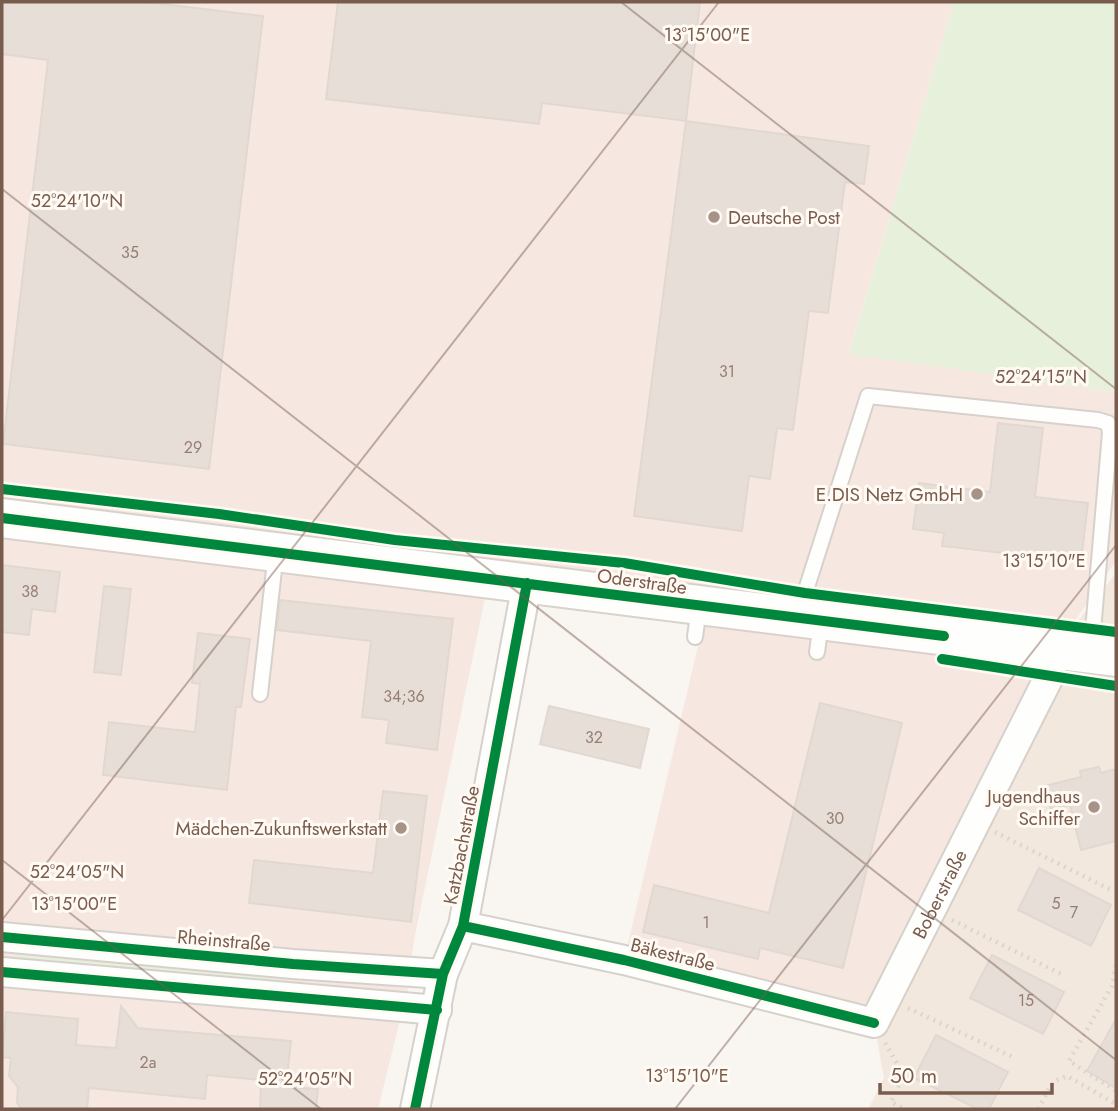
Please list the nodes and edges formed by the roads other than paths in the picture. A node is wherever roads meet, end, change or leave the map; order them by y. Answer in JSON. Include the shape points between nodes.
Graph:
{"nodes":[{"id":1,"x":2,"y":518,"type":"edge"},
{"id":2,"x":276,"y":551,"type":"junction"},
{"id":3,"x":527,"y":583,"type":"junction"},
{"id":4,"x":813,"y":631,"type":"junction"},
{"id":5,"x":1088,"y":653,"type":"edge"},
{"id":6,"x":260,"y":694,"type":"dead end"},
{"id":7,"x":463,"y":926,"type":"junction"},
{"id":8,"x":2,"y":937,"type":"edge"},
{"id":9,"x":293,"y":964,"type":"junction"},
{"id":10,"x":2,"y":972,"type":"edge"},
{"id":11,"x":443,"y":974,"type":"junction"},
{"id":12,"x":290,"y":999,"type":"junction"},
{"id":13,"x":437,"y":1010,"type":"junction"},
{"id":14,"x":874,"y":1023,"type":"joint"},
{"id":15,"x":415,"y":1109,"type":"edge"}],
"edges":[{"from":1,"to":2,"type":"main road","name":"Oderstraße"},
{"from":2,"to":3,"type":"main road","name":"Oderstraße"},
{"from":2,"to":6,"type":"lane"},
{"from":3,"to":4,"type":"main road","name":"Oderstraße","via":[[697,622]]},
{"from":3,"to":7,"type":"street","name":"Katzbachstraße"},
{"from":4,"to":5,"type":"main road","name":"Oderstraße"},
{"from":4,"to":5,"type":"lane","via":[[805,593],[868,396],[1098,419],[1108,424]]},
{"from":5,"to":14,"type":"street","name":"Boberstraße","via":[[1049,677]]},
{"from":7,"to":11,"type":"street","name":"Katzbachstraße"},
{"from":7,"to":14,"type":"street","name":"Bäkestraße","via":[[624,960]]},
{"from":8,"to":9,"type":"street","name":"Rheinstraße"},
{"from":9,"to":11,"type":"street","name":"Rheinstraße"},
{"from":9,"to":12,"type":"street","name":"Rheinstraße"},
{"from":10,"to":12,"type":"street"},
{"from":11,"to":13,"type":"street","name":"Katzbachstraße"},
{"from":12,"to":13,"type":"street"},
{"from":13,"to":15,"type":"street","name":"Katzbachstraße"}]}
